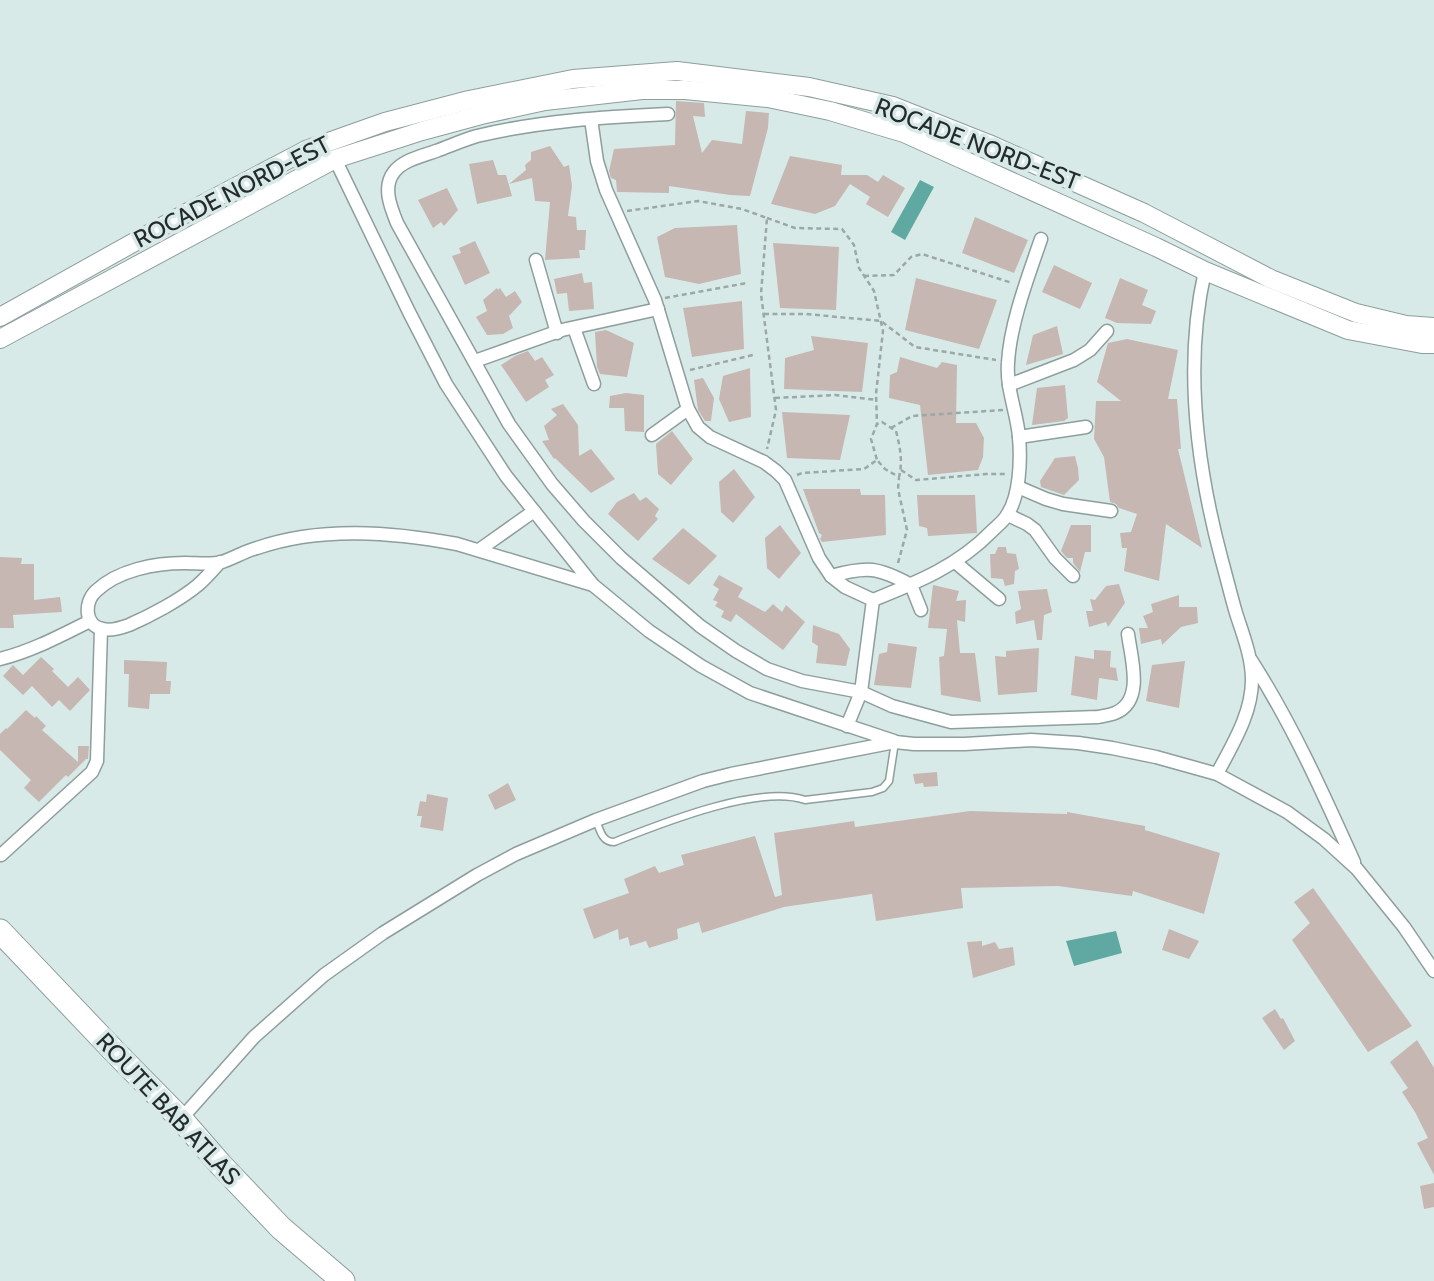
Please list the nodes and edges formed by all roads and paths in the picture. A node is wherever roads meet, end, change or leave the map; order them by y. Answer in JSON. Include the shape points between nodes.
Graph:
{"nodes":[{"id":1,"x":668,"y":114,"type":"dead end"},
{"id":2,"x":591,"y":119,"type":"junction"},
{"id":3,"x":335,"y":159,"type":"junction"},
{"id":4,"x":616,"y":212,"type":"junction"},
{"id":5,"x":766,"y":218,"type":"junction"},
{"id":6,"x":1041,"y":239,"type":"dead end"},
{"id":7,"x":537,"y":260,"type":"dead end"},
{"id":8,"x":1205,"y":271,"type":"junction"},
{"id":9,"x":864,"y":275,"type":"junction"},
{"id":10,"x":747,"y":282,"type":"dead end"},
{"id":11,"x":1025,"y":289,"type":"junction"},
{"id":12,"x":657,"y":304,"type":"junction"},
{"id":13,"x":764,"y":314,"type":"junction"},
{"id":14,"x":0,"y":317,"type":"edge"},
{"id":15,"x":881,"y":321,"type":"junction"},
{"id":16,"x":1434,"y":327,"type":"edge"},
{"id":17,"x":574,"y":328,"type":"junction"},
{"id":18,"x":1107,"y":331,"type":"dead end"},
{"id":19,"x":557,"y":333,"type":"junction"},
{"id":20,"x":0,"y":339,"type":"edge"},
{"id":21,"x":1434,"y":344,"type":"edge"},
{"id":22,"x":753,"y":355,"type":"dead end"},
{"id":23,"x":475,"y":361,"type":"junction"},
{"id":24,"x":1007,"y":361,"type":"junction"},
{"id":25,"x":676,"y":373,"type":"junction"},
{"id":26,"x":594,"y":384,"type":"dead end"},
{"id":27,"x":1009,"y":385,"type":"junction"},
{"id":28,"x":774,"y":398,"type":"junction"},
{"id":29,"x":877,"y":400,"type":"junction"},
{"id":30,"x":688,"y":409,"type":"junction"},
{"id":31,"x":1014,"y":409,"type":"junction"},
{"id":32,"x":877,"y":424,"type":"junction"},
{"id":33,"x":1086,"y":427,"type":"dead end"},
{"id":34,"x":891,"y":428,"type":"junction"},
{"id":35,"x":652,"y":436,"type":"dead end"},
{"id":36,"x":1019,"y":437,"type":"junction"},
{"id":37,"x":877,"y":460,"type":"junction"},
{"id":38,"x":764,"y":462,"type":"junction"},
{"id":39,"x":901,"y":470,"type":"junction"},
{"id":40,"x":900,"y":477,"type":"junction"},
{"id":41,"x":785,"y":480,"type":"junction"},
{"id":42,"x":1019,"y":481,"type":"junction"},
{"id":43,"x":534,"y":511,"type":"junction"},
{"id":44,"x":1111,"y":511,"type":"dead end"},
{"id":45,"x":1008,"y":515,"type":"junction"},
{"id":46,"x":479,"y":550,"type":"junction"},
{"id":47,"x":220,"y":562,"type":"junction"},
{"id":48,"x":955,"y":562,"type":"junction"},
{"id":49,"x":831,"y":576,"type":"junction"},
{"id":50,"x":894,"y":576,"type":"junction"},
{"id":51,"x":1073,"y":576,"type":"dead end"},
{"id":52,"x":593,"y":585,"type":"junction"},
{"id":53,"x":911,"y":585,"type":"junction"},
{"id":54,"x":999,"y":599,"type":"dead end"},
{"id":55,"x":873,"y":600,"type":"junction"},
{"id":56,"x":921,"y":610,"type":"dead end"},
{"id":57,"x":90,"y":621,"type":"junction"},
{"id":58,"x":101,"y":629,"type":"junction"},
{"id":59,"x":1128,"y":634,"type":"dead end"},
{"id":60,"x":1250,"y":658,"type":"junction"},
{"id":61,"x":0,"y":659,"type":"edge"},
{"id":62,"x":861,"y":692,"type":"junction"},
{"id":63,"x":847,"y":726,"type":"junction"},
{"id":64,"x":895,"y":742,"type":"junction"},
{"id":65,"x":1217,"y":774,"type":"junction"},
{"id":66,"x":596,"y":820,"type":"junction"},
{"id":67,"x":1,"y":855,"type":"edge"},
{"id":68,"x":1357,"y":869,"type":"junction"},
{"id":69,"x":0,"y":930,"type":"edge"},
{"id":70,"x":1434,"y":971,"type":"edge"},
{"id":71,"x":181,"y":1119,"type":"junction"},
{"id":72,"x":343,"y":1281,"type":"edge"}],
"edges":[{"from":1,"to":2,"type":"street"},
{"from":2,"to":4,"type":"street","via":[[597,161]]},
{"from":2,"to":23,"type":"street","via":[[475,137],[419,157],[392,174],[388,187],[397,223]]},
{"from":3,"to":8,"type":"street","name":"ROCADE NORD-EST","via":[[422,131],[545,101],[642,90],[768,98],[904,133]]},
{"from":3,"to":20,"type":"street","name":"ROCADE NORD-EST"},
{"from":3,"to":43,"type":"street","via":[[446,384]]},
{"from":4,"to":5,"type":"path","via":[[698,201]]},
{"from":4,"to":12,"type":"street"},
{"from":5,"to":9,"type":"path","via":[[795,228],[842,229],[854,245]]},
{"from":5,"to":13,"type":"path"},
{"from":6,"to":11,"type":"street"},
{"from":7,"to":19,"type":"street"},
{"from":8,"to":21,"type":"street","name":"ROCADE NORD-EST","via":[[1348,330]]},
{"from":8,"to":60,"type":"street","via":[[1194,375],[1196,432],[1215,533]]},
{"from":9,"to":11,"type":"path","via":[[894,275],[911,257],[922,254]]},
{"from":9,"to":15,"type":"path","via":[[874,291]]},
{"from":10,"to":12,"type":"path"},
{"from":11,"to":24,"type":"street"},
{"from":12,"to":17,"type":"street"},
{"from":12,"to":25,"type":"street"},
{"from":13,"to":15,"type":"path"},
{"from":13,"to":28,"type":"path"},
{"from":14,"to":16,"type":"street","name":"ROCADE NORD-EST","via":[[306,150],[385,122],[469,100],[573,79],[677,71],[809,87],[892,106],[1144,213],[1270,279],[1356,313]]},
{"from":15,"to":24,"type":"path","via":[[915,346]]},
{"from":15,"to":29,"type":"path"},
{"from":17,"to":19,"type":"street"},
{"from":17,"to":26,"type":"street"},
{"from":18,"to":27,"type":"street","via":[[1074,360]]},
{"from":19,"to":23,"type":"street"},
{"from":22,"to":25,"type":"path"},
{"from":23,"to":62,"type":"street","via":[[509,424],[552,484],[621,558],[700,626],[767,668],[802,681]]},
{"from":24,"to":27,"type":"street"},
{"from":25,"to":30,"type":"street"},
{"from":27,"to":31,"type":"street"},
{"from":28,"to":29,"type":"path","via":[[835,395]]},
{"from":28,"to":38,"type":"path","via":[[776,410]]},
{"from":29,"to":32,"type":"path"},
{"from":30,"to":35,"type":"street"},
{"from":30,"to":38,"type":"street","via":[[710,437]]},
{"from":31,"to":34,"type":"path","via":[[912,416]]},
{"from":31,"to":36,"type":"street"},
{"from":32,"to":34,"type":"path"},
{"from":32,"to":37,"type":"path","via":[[871,439]]},
{"from":33,"to":36,"type":"street"},
{"from":34,"to":39,"type":"path","via":[[896,431]]},
{"from":36,"to":42,"type":"street"},
{"from":37,"to":40,"type":"path"},
{"from":37,"to":41,"type":"path","via":[[863,469],[803,473]]},
{"from":38,"to":41,"type":"street"},
{"from":39,"to":40,"type":"path"},
{"from":39,"to":42,"type":"path","via":[[916,480],[986,474]]},
{"from":40,"to":50,"type":"path","via":[[898,489],[907,530]]},
{"from":41,"to":49,"type":"street"},
{"from":42,"to":44,"type":"street","via":[[1054,502]]},
{"from":42,"to":45,"type":"street"},
{"from":43,"to":46,"type":"street"},
{"from":43,"to":52,"type":"street"},
{"from":45,"to":48,"type":"street"},
{"from":45,"to":51,"type":"street","via":[[1035,530]]},
{"from":46,"to":47,"type":"street","via":[[434,540],[342,533],[257,547]]},
{"from":46,"to":52,"type":"street"},
{"from":47,"to":57,"type":"street","via":[[177,563],[120,575],[91,596],[87,608]]},
{"from":47,"to":58,"type":"street","via":[[196,587],[151,614],[129,625]]},
{"from":48,"to":53,"type":"street"},
{"from":48,"to":54,"type":"street"},
{"from":49,"to":50,"type":"street","via":[[856,569]]},
{"from":49,"to":55,"type":"street"},
{"from":50,"to":53,"type":"street"},
{"from":52,"to":63,"type":"street","via":[[701,666],[750,693]]},
{"from":53,"to":55,"type":"street"},
{"from":53,"to":56,"type":"street"},
{"from":55,"to":62,"type":"street"},
{"from":57,"to":58,"type":"street"},
{"from":57,"to":61,"type":"street","via":[[50,642]]},
{"from":58,"to":67,"type":"street","via":[[97,761],[92,772]]},
{"from":59,"to":62,"type":"street","via":[[1134,689],[1128,704],[1098,717],[951,722]]},
{"from":60,"to":65,"type":"street","via":[[1250,698]]},
{"from":60,"to":68,"type":"street","via":[[1306,758]]},
{"from":62,"to":63,"type":"street"},
{"from":63,"to":64,"type":"street"},
{"from":64,"to":65,"type":"street","via":[[1078,743]]},
{"from":64,"to":66,"type":"street","via":[[731,774]]},
{"from":64,"to":66,"type":"lane","via":[[889,781],[872,792],[805,800],[783,795],[740,802],[706,809],[614,842],[604,838]]},
{"from":65,"to":68,"type":"street","via":[[1287,812]]},
{"from":66,"to":71,"type":"street","via":[[477,875],[324,975],[254,1037]]},
{"from":68,"to":70,"type":"street"},
{"from":69,"to":71,"type":"highway","name":"ROUTE BAB ATLAS"},
{"from":71,"to":72,"type":"highway","name":"ROUTE BAB ATLAS","via":[[281,1228]]}]}
